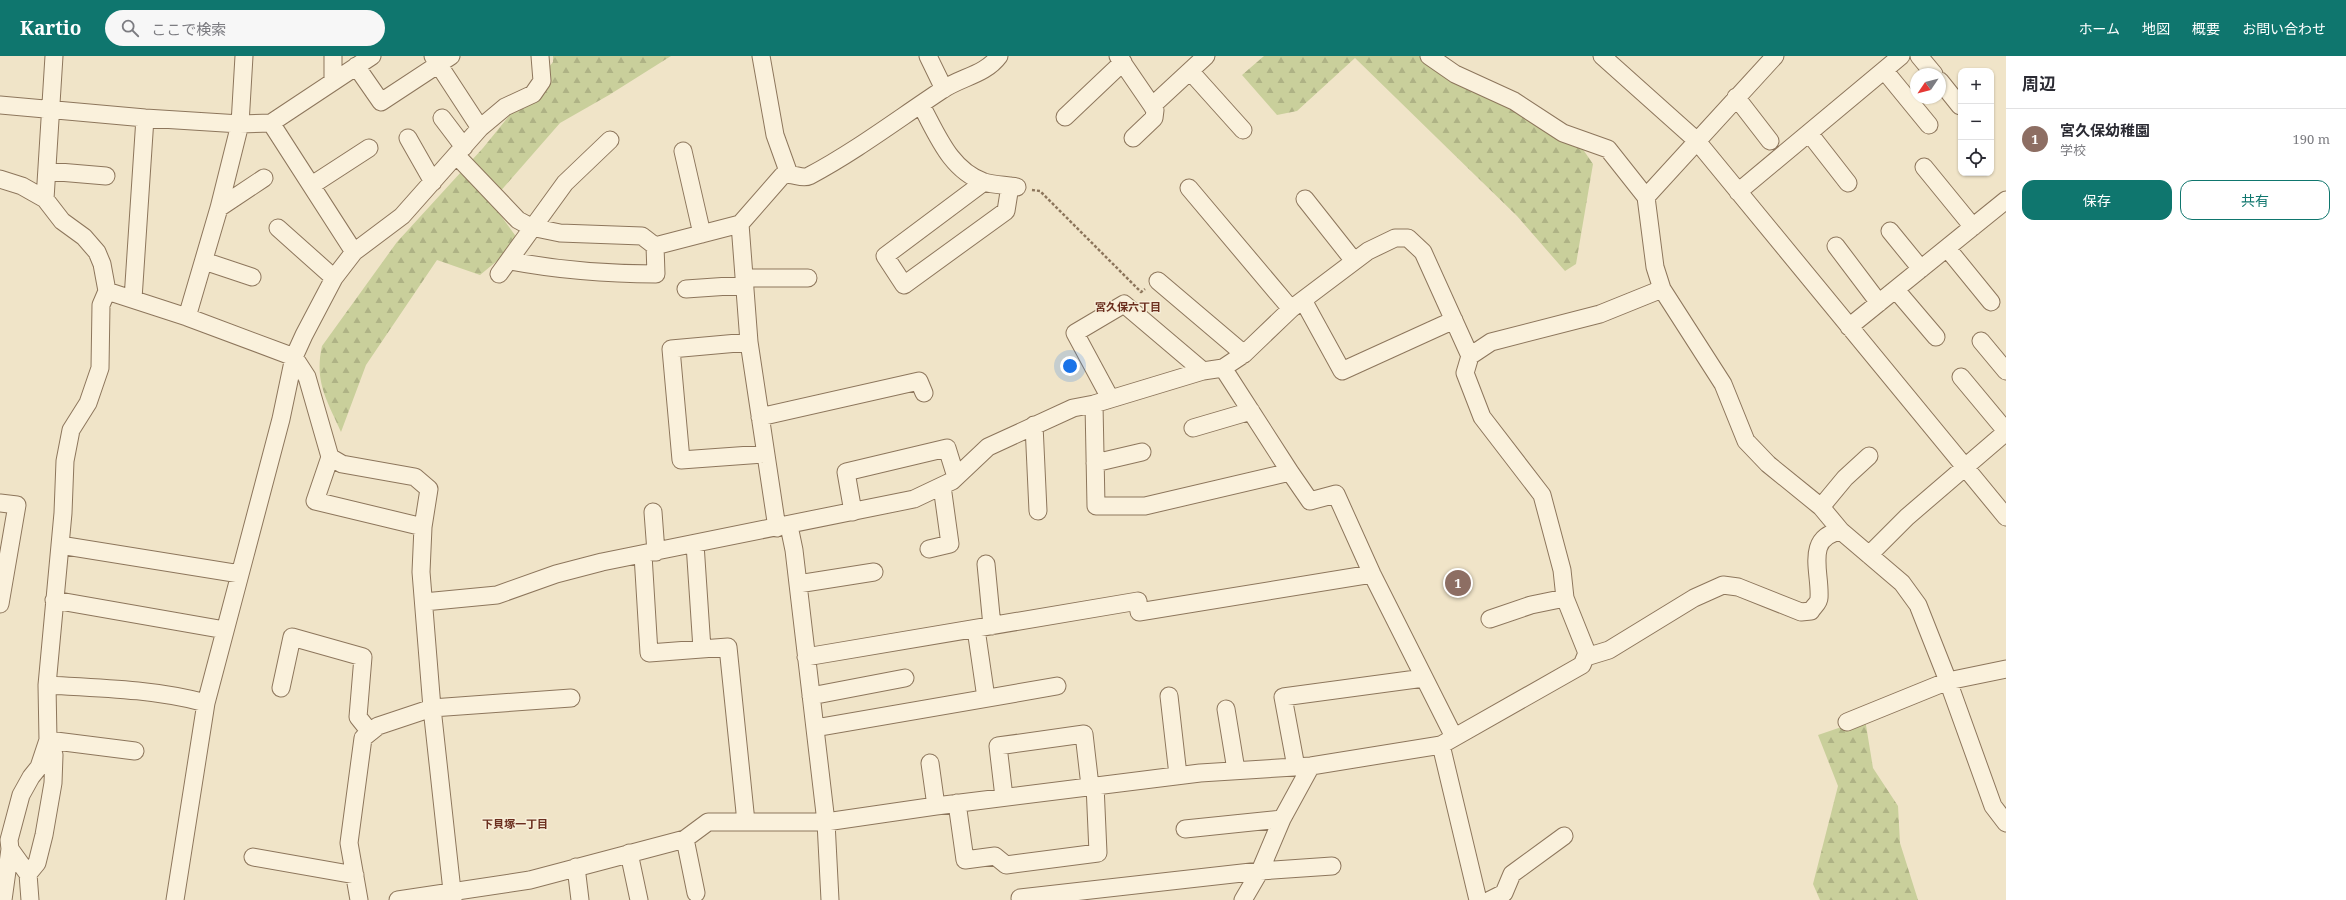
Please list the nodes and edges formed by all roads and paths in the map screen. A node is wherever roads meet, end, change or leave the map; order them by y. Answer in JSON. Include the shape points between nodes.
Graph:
{"nodes":[{"id":1,"x":54,"y":56,"type":"edge"},
{"id":2,"x":244,"y":56,"type":"edge"},
{"id":3,"x":333,"y":56,"type":"edge"},
{"id":4,"x":372,"y":56,"type":"edge"},
{"id":5,"x":540,"y":56,"type":"edge"},
{"id":6,"x":762,"y":56,"type":"edge"},
{"id":7,"x":928,"y":56,"type":"edge"},
{"id":8,"x":999,"y":56,"type":"edge"},
{"id":9,"x":1206,"y":56,"type":"edge"},
{"id":10,"x":1429,"y":56,"type":"edge"},
{"id":11,"x":1602,"y":56,"type":"edge"},
{"id":12,"x":1774,"y":56,"type":"edge"},
{"id":13,"x":1902,"y":56,"type":"edge"},
{"id":14,"x":1919,"y":56,"type":"edge"},
{"id":15,"x":441,"y":59,"type":"edge"},
{"id":16,"x":1120,"y":59,"type":"edge"},
{"id":17,"x":356,"y":66,"type":"junction"},
{"id":18,"x":1929,"y":68,"type":"edge"},
{"id":19,"x":1884,"y":70,"type":"junction"},
{"id":20,"x":1190,"y":71,"type":"junction"},
{"id":21,"x":333,"y":80,"type":"junction"},
{"id":22,"x":1946,"y":88,"type":"edge"},
{"id":23,"x":944,"y":89,"type":"junction"},
{"id":24,"x":1736,"y":97,"type":"junction"},
{"id":25,"x":1958,"y":104,"type":"edge"},
{"id":26,"x":921,"y":105,"type":"junction"},
{"id":27,"x":0,"y":106,"type":"edge"},
{"id":28,"x":1152,"y":106,"type":"junction"},
{"id":29,"x":51,"y":109,"type":"junction"},
{"id":30,"x":1065,"y":117,"type":"dead end"},
{"id":31,"x":145,"y":118,"type":"junction"},
{"id":32,"x":442,"y":118,"type":"dead end"},
{"id":33,"x":271,"y":123,"type":"junction"},
{"id":34,"x":240,"y":124,"type":"junction"},
{"id":35,"x":1929,"y":125,"type":"dead end"},
{"id":36,"x":480,"y":128,"type":"junction"},
{"id":37,"x":1243,"y":130,"type":"dead end"},
{"id":38,"x":1809,"y":133,"type":"junction"},
{"id":39,"x":408,"y":138,"type":"dead end"},
{"id":40,"x":1133,"y":138,"type":"dead end"},
{"id":41,"x":610,"y":140,"type":"dead end"},
{"id":42,"x":1696,"y":140,"type":"junction"},
{"id":43,"x":1770,"y":142,"type":"dead end"},
{"id":44,"x":369,"y":148,"type":"dead end"},
{"id":45,"x":460,"y":151,"type":"junction"},
{"id":46,"x":683,"y":151,"type":"dead end"},
{"id":47,"x":1924,"y":167,"type":"dead end"},
{"id":48,"x":47,"y":171,"type":"junction"},
{"id":49,"x":789,"y":174,"type":"junction"},
{"id":50,"x":106,"y":176,"type":"dead end"},
{"id":51,"x":264,"y":178,"type":"dead end"},
{"id":52,"x":0,"y":179,"type":"edge"},
{"id":53,"x":433,"y":182,"type":"junction"},
{"id":54,"x":984,"y":182,"type":"junction"},
{"id":55,"x":1848,"y":183,"type":"dead end"},
{"id":56,"x":312,"y":185,"type":"junction"},
{"id":57,"x":1014,"y":187,"type":"junction"},
{"id":58,"x":1189,"y":188,"type":"dead end"},
{"id":59,"x":1738,"y":192,"type":"junction"},
{"id":60,"x":1646,"y":196,"type":"junction"},
{"id":61,"x":45,"y":199,"type":"junction"},
{"id":62,"x":1305,"y":199,"type":"dead end"},
{"id":63,"x":2006,"y":200,"type":"edge"},
{"id":64,"x":219,"y":208,"type":"junction"},
{"id":65,"x":740,"y":224,"type":"junction"},
{"id":66,"x":1973,"y":227,"type":"junction"},
{"id":67,"x":278,"y":228,"type":"dead end"},
{"id":68,"x":534,"y":228,"type":"junction"},
{"id":69,"x":1890,"y":231,"type":"dead end"},
{"id":70,"x":702,"y":234,"type":"junction"},
{"id":71,"x":655,"y":246,"type":"junction"},
{"id":72,"x":1836,"y":246,"type":"dead end"},
{"id":73,"x":1947,"y":248,"type":"junction"},
{"id":74,"x":354,"y":252,"type":"junction"},
{"id":75,"x":204,"y":261,"type":"junction"},
{"id":76,"x":510,"y":261,"type":"junction"},
{"id":77,"x":1354,"y":261,"type":"junction"},
{"id":78,"x":1921,"y":269,"type":"junction"},
{"id":79,"x":500,"y":274,"type":"dead end"},
{"id":80,"x":252,"y":277,"type":"dead end"},
{"id":81,"x":334,"y":278,"type":"junction"},
{"id":82,"x":808,"y":278,"type":"dead end"},
{"id":83,"x":744,"y":281,"type":"junction"},
{"id":84,"x":1158,"y":281,"type":"joint"},
{"id":85,"x":686,"y":289,"type":"dead end"},
{"id":86,"x":1662,"y":289,"type":"junction"},
{"id":87,"x":1896,"y":290,"type":"junction"},
{"id":88,"x":107,"y":291,"type":"junction"},
{"id":89,"x":133,"y":299,"type":"junction"},
{"id":90,"x":1991,"y":302,"type":"dead end"},
{"id":91,"x":1879,"y":303,"type":"junction"},
{"id":92,"x":1297,"y":304,"type":"junction"},
{"id":93,"x":187,"y":316,"type":"junction"},
{"id":94,"x":1454,"y":320,"type":"junction"},
{"id":95,"x":1849,"y":327,"type":"junction"},
{"id":96,"x":1936,"y":337,"type":"dead end"},
{"id":97,"x":1981,"y":341,"type":"dead end"},
{"id":98,"x":749,"y":342,"type":"junction"},
{"id":99,"x":1244,"y":354,"type":"junction"},
{"id":100,"x":1470,"y":356,"type":"junction"},
{"id":101,"x":294,"y":357,"type":"junction"},
{"id":102,"x":1224,"y":368,"type":"junction"},
{"id":103,"x":1204,"y":371,"type":"junction"},
{"id":104,"x":2006,"y":371,"type":"edge"},
{"id":105,"x":1961,"y":377,"type":"dead end"},
{"id":106,"x":924,"y":393,"type":"dead end"},
{"id":107,"x":1110,"y":398,"type":"junction"},
{"id":108,"x":1094,"y":404,"type":"junction"},
{"id":109,"x":1251,"y":411,"type":"junction"},
{"id":110,"x":760,"y":417,"type":"junction"},
{"id":111,"x":1034,"y":425,"type":"junction"},
{"id":112,"x":1193,"y":428,"type":"dead end"},
{"id":113,"x":2006,"y":432,"type":"edge"},
{"id":114,"x":1142,"y":452,"type":"dead end"},
{"id":115,"x":765,"y":454,"type":"junction"},
{"id":116,"x":1869,"y":456,"type":"dead end"},
{"id":117,"x":330,"y":457,"type":"junction"},
{"id":118,"x":1095,"y":463,"type":"junction"},
{"id":119,"x":1964,"y":467,"type":"junction"},
{"id":120,"x":1290,"y":472,"type":"junction"},
{"id":121,"x":949,"y":481,"type":"junction"},
{"id":122,"x":0,"y":502,"type":"edge"},
{"id":123,"x":1821,"y":507,"type":"junction"},
{"id":124,"x":1038,"y":511,"type":"dead end"},
{"id":125,"x":653,"y":512,"type":"dead end"},
{"id":126,"x":853,"y":512,"type":"junction"},
{"id":127,"x":2006,"y":517,"type":"edge"},
{"id":128,"x":423,"y":526,"type":"junction"},
{"id":129,"x":783,"y":527,"type":"junction"},
{"id":130,"x":1841,"y":531,"type":"junction"},
{"id":131,"x":695,"y":544,"type":"junction"},
{"id":132,"x":60,"y":545,"type":"junction"},
{"id":133,"x":928,"y":550,"type":"dead end"},
{"id":134,"x":650,"y":553,"type":"junction"},
{"id":135,"x":1869,"y":555,"type":"junction"},
{"id":136,"x":986,"y":564,"type":"dead end"},
{"id":137,"x":874,"y":572,"type":"dead end"},
{"id":138,"x":240,"y":574,"type":"junction"},
{"id":139,"x":1372,"y":574,"type":"junction"},
{"id":140,"x":798,"y":584,"type":"junction"},
{"id":141,"x":1566,"y":598,"type":"junction"},
{"id":142,"x":54,"y":600,"type":"junction"},
{"id":143,"x":424,"y":602,"type":"junction"},
{"id":144,"x":0,"y":604,"type":"edge"},
{"id":145,"x":1490,"y":619,"type":"dead end"},
{"id":146,"x":984,"y":627,"type":"junction"},
{"id":147,"x":225,"y":630,"type":"junction"},
{"id":148,"x":702,"y":649,"type":"junction"},
{"id":149,"x":806,"y":657,"type":"junction"},
{"id":150,"x":1586,"y":657,"type":"junction"},
{"id":151,"x":2006,"y":669,"type":"edge"},
{"id":152,"x":905,"y":678,"type":"dead end"},
{"id":153,"x":1424,"y":678,"type":"junction"},
{"id":154,"x":1948,"y":681,"type":"junction"},
{"id":155,"x":47,"y":685,"type":"junction"},
{"id":156,"x":1057,"y":686,"type":"dead end"},
{"id":157,"x":280,"y":688,"type":"dead end"},
{"id":158,"x":811,"y":696,"type":"junction"},
{"id":159,"x":1169,"y":696,"type":"dead end"},
{"id":160,"x":571,"y":698,"type":"dead end"},
{"id":161,"x":986,"y":698,"type":"junction"},
{"id":162,"x":206,"y":703,"type":"junction"},
{"id":163,"x":432,"y":708,"type":"junction"},
{"id":164,"x":1226,"y":709,"type":"dead end"},
{"id":165,"x":1847,"y":722,"type":"dead end"},
{"id":166,"x":815,"y":728,"type":"junction"},
{"id":167,"x":370,"y":732,"type":"junction"},
{"id":168,"x":48,"y":740,"type":"junction"},
{"id":169,"x":1448,"y":741,"type":"junction"},
{"id":170,"x":134,"y":751,"type":"dead end"},
{"id":171,"x":930,"y":763,"type":"dead end"},
{"id":172,"x":1303,"y":766,"type":"junction"},
{"id":173,"x":1236,"y":770,"type":"junction"},
{"id":174,"x":1178,"y":775,"type":"junction"},
{"id":175,"x":1092,"y":786,"type":"junction"},
{"id":176,"x":1004,"y":797,"type":"junction"},
{"id":177,"x":957,"y":803,"type":"junction"},
{"id":178,"x":936,"y":806,"type":"junction"},
{"id":179,"x":1282,"y":819,"type":"junction"},
{"id":180,"x":746,"y":822,"type":"junction"},
{"id":181,"x":826,"y":822,"type":"junction"},
{"id":182,"x":2006,"y":823,"type":"edge"},
{"id":183,"x":1185,"y":829,"type":"dead end"},
{"id":184,"x":1564,"y":836,"type":"dead end"},
{"id":185,"x":685,"y":839,"type":"junction"},
{"id":186,"x":10,"y":848,"type":"junction"},
{"id":187,"x":629,"y":853,"type":"junction"},
{"id":188,"x":253,"y":857,"type":"dead end"},
{"id":189,"x":1332,"y":866,"type":"dead end"},
{"id":190,"x":576,"y":867,"type":"junction"},
{"id":191,"x":1260,"y":871,"type":"junction"},
{"id":192,"x":28,"y":874,"type":"junction"},
{"id":193,"x":354,"y":875,"type":"junction"},
{"id":194,"x":696,"y":893,"type":"dead end"},
{"id":195,"x":453,"y":896,"type":"edge"},
{"id":196,"x":1020,"y":898,"type":"dead end"},
{"id":197,"x":3,"y":900,"type":"edge"},
{"id":198,"x":30,"y":900,"type":"edge"},
{"id":199,"x":175,"y":900,"type":"edge"},
{"id":200,"x":359,"y":900,"type":"edge"},
{"id":201,"x":398,"y":900,"type":"edge"},
{"id":202,"x":580,"y":900,"type":"edge"},
{"id":203,"x":639,"y":900,"type":"edge"},
{"id":204,"x":830,"y":900,"type":"edge"},
{"id":205,"x":1243,"y":900,"type":"edge"},
{"id":206,"x":1478,"y":900,"type":"edge"},
{"id":207,"x":1490,"y":900,"type":"edge"}],
"edges":[{"from":1,"to":29,"type":"street"},
{"from":2,"to":34,"type":"street"},
{"from":3,"to":21,"type":"street"},
{"from":4,"to":17,"type":"street"},
{"from":5,"to":36,"type":"street","via":[[542,81],[533,94],[505,107]]},
{"from":6,"to":49,"type":"street","via":[[775,135]]},
{"from":7,"to":23,"type":"street"},
{"from":8,"to":23,"type":"street","via":[[991,67]]},
{"from":9,"to":20,"type":"street"},
{"from":10,"to":60,"type":"street","via":[[1455,74],[1514,101],[1563,133],[1608,149]]},
{"from":11,"to":42,"type":"street"},
{"from":12,"to":24,"type":"street"},
{"from":13,"to":19,"type":"street"},
{"from":14,"to":18,"type":"street"},
{"from":15,"to":17,"type":"street","via":[[381,102]]},
{"from":15,"to":36,"type":"street"},
{"from":16,"to":28,"type":"street"},
{"from":16,"to":30,"type":"street"},
{"from":17,"to":21,"type":"street"},
{"from":19,"to":35,"type":"street"},
{"from":19,"to":38,"type":"street"},
{"from":20,"to":28,"type":"street"},
{"from":20,"to":37,"type":"street"},
{"from":21,"to":33,"type":"street"},
{"from":22,"to":25,"type":"street"},
{"from":23,"to":26,"type":"street"},
{"from":24,"to":42,"type":"street"},
{"from":24,"to":43,"type":"street"},
{"from":26,"to":49,"type":"street","via":[[886,130],[806,177]]},
{"from":26,"to":54,"type":"street","via":[[950,158],[963,171]]},
{"from":27,"to":29,"type":"street"},
{"from":28,"to":40,"type":"street","via":[[1155,110],[1154,118]]},
{"from":29,"to":31,"type":"street"},
{"from":29,"to":48,"type":"street"},
{"from":31,"to":34,"type":"street"},
{"from":31,"to":89,"type":"street"},
{"from":32,"to":45,"type":"street"},
{"from":33,"to":34,"type":"street"},
{"from":33,"to":56,"type":"street"},
{"from":34,"to":64,"type":"street"},
{"from":36,"to":45,"type":"street"},
{"from":38,"to":55,"type":"street"},
{"from":38,"to":59,"type":"street"},
{"from":39,"to":53,"type":"street"},
{"from":41,"to":68,"type":"street","via":[[565,183]]},
{"from":42,"to":59,"type":"street"},
{"from":42,"to":60,"type":"street"},
{"from":44,"to":56,"type":"street"},
{"from":45,"to":53,"type":"street"},
{"from":45,"to":68,"type":"street","via":[[518,220]]},
{"from":46,"to":70,"type":"street"},
{"from":47,"to":66,"type":"street"},
{"from":48,"to":50,"type":"street"},
{"from":48,"to":61,"type":"street"},
{"from":49,"to":65,"type":"street","via":[[782,176]]},
{"from":51,"to":64,"type":"street"},
{"from":52,"to":61,"type":"street","via":[[22,186]]},
{"from":53,"to":74,"type":"street","via":[[402,216]]},
{"from":54,"to":57,"type":"street"},
{"from":54,"to":57,"type":"street","via":[[885,256],[904,285],[1006,211]]},
{"from":56,"to":74,"type":"street"},
{"from":57,"to":84,"type":"path","via":[[1040,191],[1140,292]]},
{"from":58,"to":92,"type":"street"},
{"from":59,"to":95,"type":"street"},
{"from":60,"to":86,"type":"street","via":[[1655,267]]},
{"from":61,"to":88,"type":"street","via":[[62,221],[84,237],[97,252]]},
{"from":62,"to":77,"type":"street"},
{"from":63,"to":66,"type":"street"},
{"from":64,"to":75,"type":"street"},
{"from":65,"to":70,"type":"street"},
{"from":65,"to":83,"type":"street"},
{"from":66,"to":73,"type":"street"},
{"from":67,"to":81,"type":"street"},
{"from":68,"to":71,"type":"street","via":[[560,233],[642,236]]},
{"from":68,"to":76,"type":"street"},
{"from":69,"to":78,"type":"street"},
{"from":70,"to":71,"type":"street"},
{"from":71,"to":76,"type":"street","via":[[656,274],[603,274]]},
{"from":72,"to":91,"type":"street"},
{"from":73,"to":78,"type":"street"},
{"from":73,"to":90,"type":"street"},
{"from":74,"to":81,"type":"street"},
{"from":75,"to":80,"type":"street"},
{"from":75,"to":93,"type":"street"},
{"from":76,"to":79,"type":"street"},
{"from":77,"to":92,"type":"street"},
{"from":77,"to":94,"type":"street","via":[[1395,238],[1408,238],[1423,252]]},
{"from":78,"to":87,"type":"street"},
{"from":81,"to":101,"type":"street"},
{"from":82,"to":83,"type":"street"},
{"from":83,"to":85,"type":"street"},
{"from":83,"to":98,"type":"street"},
{"from":84,"to":99,"type":"street"},
{"from":86,"to":100,"type":"street","via":[[1600,314],[1491,342]]},
{"from":86,"to":123,"type":"street","via":[[1723,384],[1746,441],[1768,464]]},
{"from":87,"to":91,"type":"street"},
{"from":87,"to":96,"type":"street"},
{"from":88,"to":89,"type":"street"},
{"from":88,"to":132,"type":"street","via":[[101,305],[100,368],[88,403],[71,430],[65,461]]},
{"from":89,"to":93,"type":"street"},
{"from":91,"to":95,"type":"street"},
{"from":92,"to":94,"type":"street","via":[[1342,371]]},
{"from":92,"to":99,"type":"street"},
{"from":93,"to":101,"type":"street"},
{"from":94,"to":100,"type":"street"},
{"from":95,"to":119,"type":"street"},
{"from":97,"to":104,"type":"street"},
{"from":98,"to":110,"type":"street"},
{"from":98,"to":115,"type":"street","via":[[670,349],[680,460]]},
{"from":99,"to":102,"type":"street"},
{"from":100,"to":141,"type":"street","via":[[1465,373],[1482,417],[1542,495],[1562,570]]},
{"from":101,"to":117,"type":"street","via":[[307,377]]},
{"from":101,"to":138,"type":"street","via":[[281,419]]},
{"from":102,"to":103,"type":"street"},
{"from":102,"to":109,"type":"street"},
{"from":103,"to":107,"type":"street"},
{"from":103,"to":107,"type":"street","via":[[1124,304],[1075,333]]},
{"from":105,"to":113,"type":"street"},
{"from":106,"to":110,"type":"street","via":[[919,381]]},
{"from":107,"to":108,"type":"street"},
{"from":108,"to":111,"type":"street","via":[[1073,408]]},
{"from":108,"to":118,"type":"street"},
{"from":109,"to":112,"type":"street"},
{"from":109,"to":120,"type":"street"},
{"from":110,"to":115,"type":"street"},
{"from":111,"to":121,"type":"street","via":[[988,447]]},
{"from":111,"to":124,"type":"street"},
{"from":113,"to":119,"type":"street"},
{"from":114,"to":118,"type":"street"},
{"from":115,"to":129,"type":"street"},
{"from":116,"to":123,"type":"street","via":[[1845,478]]},
{"from":117,"to":128,"type":"street","via":[[342,464],[415,477],[429,489]]},
{"from":117,"to":128,"type":"street","via":[[315,501]]},
{"from":118,"to":120,"type":"street","via":[[1096,506],[1145,506]]},
{"from":119,"to":127,"type":"street"},
{"from":119,"to":135,"type":"street","via":[[1907,516]]},
{"from":120,"to":139,"type":"street","via":[[1310,501],[1336,494]]},
{"from":121,"to":126,"type":"street","via":[[914,499]]},
{"from":121,"to":126,"type":"street","via":[[947,448],[846,472]]},
{"from":121,"to":133,"type":"street","via":[[950,544]]},
{"from":122,"to":144,"type":"street","via":[[17,506]]},
{"from":123,"to":130,"type":"street"},
{"from":125,"to":134,"type":"street"},
{"from":126,"to":129,"type":"street"},
{"from":128,"to":143,"type":"street","via":[[421,572]]},
{"from":129,"to":131,"type":"street"},
{"from":129,"to":140,"type":"street"},
{"from":130,"to":135,"type":"street"},
{"from":130,"to":150,"type":"street","via":[[1822,538],[1817,576],[1819,600],[1811,611],[1801,612],[1738,587],[1724,585],[1694,598],[1609,650]]},
{"from":131,"to":134,"type":"street"},
{"from":131,"to":148,"type":"street"},
{"from":132,"to":138,"type":"street"},
{"from":132,"to":142,"type":"street"},
{"from":134,"to":143,"type":"street","via":[[556,574],[497,595]]},
{"from":134,"to":148,"type":"street","via":[[649,653]]},
{"from":135,"to":154,"type":"street","via":[[1902,583],[1918,605]]},
{"from":136,"to":146,"type":"street"},
{"from":137,"to":140,"type":"street"},
{"from":138,"to":147,"type":"street"},
{"from":139,"to":146,"type":"street","via":[[1139,612],[1138,601]]},
{"from":139,"to":153,"type":"street"},
{"from":140,"to":149,"type":"street"},
{"from":141,"to":145,"type":"street","via":[[1531,605]]},
{"from":141,"to":150,"type":"street","via":[[1587,653]]},
{"from":142,"to":147,"type":"street"},
{"from":142,"to":155,"type":"street"},
{"from":143,"to":163,"type":"street"},
{"from":146,"to":149,"type":"street"},
{"from":146,"to":161,"type":"street"},
{"from":147,"to":162,"type":"street"},
{"from":148,"to":180,"type":"street","via":[[728,648]]},
{"from":149,"to":158,"type":"street"},
{"from":150,"to":169,"type":"street","via":[[1582,665]]},
{"from":151,"to":154,"type":"street"},
{"from":152,"to":158,"type":"street"},
{"from":153,"to":169,"type":"street"},
{"from":153,"to":172,"type":"street","via":[[1283,697]]},
{"from":154,"to":165,"type":"street"},
{"from":154,"to":182,"type":"street","via":[[1993,806]]},
{"from":155,"to":162,"type":"street","via":[[115,688],[168,694]]},
{"from":155,"to":168,"type":"street"},
{"from":156,"to":161,"type":"street"},
{"from":157,"to":167,"type":"street","via":[[292,636],[363,657],[358,717]]},
{"from":158,"to":166,"type":"street"},
{"from":159,"to":174,"type":"street"},
{"from":160,"to":163,"type":"street"},
{"from":161,"to":166,"type":"street"},
{"from":162,"to":199,"type":"street"},
{"from":163,"to":167,"type":"street","via":[[378,726]]},
{"from":163,"to":195,"type":"street"},
{"from":164,"to":173,"type":"street"},
{"from":166,"to":181,"type":"street"},
{"from":167,"to":193,"type":"street","via":[[363,738],[349,843]]},
{"from":168,"to":170,"type":"street"},
{"from":168,"to":186,"type":"street","via":[[39,767],[21,795],[9,840]]},
{"from":168,"to":192,"type":"street","via":[[54,755],[52,783],[37,863]]},
{"from":169,"to":172,"type":"street"},
{"from":169,"to":206,"type":"street"},
{"from":171,"to":178,"type":"street"},
{"from":172,"to":173,"type":"street"},
{"from":172,"to":179,"type":"street"},
{"from":173,"to":174,"type":"street"},
{"from":174,"to":175,"type":"street"},
{"from":175,"to":176,"type":"street"},
{"from":175,"to":176,"type":"street","via":[[1084,734],[1076,735],[998,746]]},
{"from":175,"to":177,"type":"street","via":[[1098,853],[1006,865],[995,856],[965,860]]},
{"from":176,"to":177,"type":"street"},
{"from":177,"to":178,"type":"street"},
{"from":178,"to":181,"type":"street"},
{"from":179,"to":183,"type":"street"},
{"from":179,"to":191,"type":"street"},
{"from":180,"to":181,"type":"street"},
{"from":180,"to":185,"type":"street","via":[[708,822]]},
{"from":181,"to":204,"type":"street"},
{"from":184,"to":207,"type":"street","via":[[1512,874],[1504,893]]},
{"from":185,"to":187,"type":"street"},
{"from":185,"to":194,"type":"street"},
{"from":186,"to":192,"type":"street"},
{"from":186,"to":197,"type":"street"},
{"from":187,"to":190,"type":"street"},
{"from":187,"to":203,"type":"street"},
{"from":188,"to":193,"type":"street"},
{"from":189,"to":191,"type":"street"},
{"from":190,"to":195,"type":"street","via":[[530,880]]},
{"from":190,"to":202,"type":"street"},
{"from":191,"to":196,"type":"street"},
{"from":191,"to":205,"type":"street"},
{"from":192,"to":198,"type":"street"},
{"from":193,"to":200,"type":"street"},
{"from":195,"to":201,"type":"street"}]}
